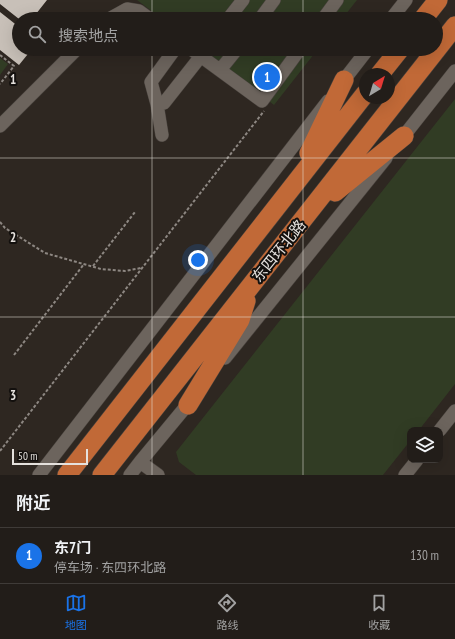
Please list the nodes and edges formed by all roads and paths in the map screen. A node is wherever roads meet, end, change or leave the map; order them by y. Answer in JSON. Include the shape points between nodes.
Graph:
{"nodes":[{"id":1,"x":243,"y":0,"type":"edge"},
{"id":2,"x":274,"y":0,"type":"edge"},
{"id":3,"x":337,"y":0,"type":"edge"},
{"id":4,"x":406,"y":0,"type":"edge"},
{"id":5,"x":438,"y":0,"type":"edge"},
{"id":6,"x":122,"y":12,"type":"edge"},
{"id":7,"x":140,"y":12,"type":"edge"},
{"id":8,"x":234,"y":12,"type":"edge"},
{"id":9,"x":265,"y":12,"type":"edge"},
{"id":10,"x":328,"y":12,"type":"edge"},
{"id":11,"x":397,"y":12,"type":"edge"},
{"id":12,"x":429,"y":12,"type":"edge"},
{"id":13,"x":455,"y":26,"type":"edge"},
{"id":14,"x":443,"y":41,"type":"edge"},
{"id":15,"x":0,"y":55,"type":"edge"},
{"id":16,"x":70,"y":56,"type":"edge"},
{"id":17,"x":170,"y":56,"type":"edge"},
{"id":18,"x":196,"y":56,"type":"edge"},
{"id":19,"x":205,"y":56,"type":"edge"},
{"id":20,"x":231,"y":56,"type":"edge"},
{"id":21,"x":295,"y":56,"type":"edge"},
{"id":22,"x":363,"y":56,"type":"edge"},
{"id":23,"x":394,"y":56,"type":"edge"},
{"id":24,"x":432,"y":56,"type":"edge"},
{"id":25,"x":385,"y":68,"type":"edge"},
{"id":26,"x":220,"y":70,"type":"junction"},
{"id":27,"x":455,"y":71,"type":"edge"},
{"id":28,"x":344,"y":80,"type":"junction"},
{"id":29,"x":0,"y":84,"type":"edge"},
{"id":30,"x":262,"y":101,"type":"junction"},
{"id":31,"x":359,"y":102,"type":"edge"},
{"id":32,"x":157,"y":104,"type":"junction"},
{"id":33,"x":0,"y":126,"type":"edge"},
{"id":34,"x":162,"y":135,"type":"dead end"},
{"id":35,"x":404,"y":136,"type":"junction"},
{"id":36,"x":294,"y":184,"type":"junction"},
{"id":37,"x":135,"y":212,"type":"dead end"},
{"id":38,"x":308,"y":214,"type":"junction"},
{"id":39,"x":0,"y":222,"type":"edge"},
{"id":40,"x":84,"y":264,"type":"junction"},
{"id":41,"x":93,"y":267,"type":"junction"},
{"id":42,"x":143,"y":268,"type":"junction"},
{"id":43,"x":249,"y":288,"type":"junction"},
{"id":44,"x":14,"y":355,"type":"dead end"},
{"id":45,"x":188,"y":405,"type":"junction"},
{"id":46,"x":455,"y":411,"type":"edge"},
{"id":47,"x":442,"y":427,"type":"edge"},
{"id":48,"x":0,"y":451,"type":"edge"},
{"id":49,"x":140,"y":462,"type":"junction"},
{"id":50,"x":415,"y":463,"type":"edge"},
{"id":51,"x":39,"y":475,"type":"edge"},
{"id":52,"x":67,"y":475,"type":"edge"},
{"id":53,"x":102,"y":475,"type":"edge"},
{"id":54,"x":130,"y":475,"type":"edge"},
{"id":55,"x":158,"y":475,"type":"edge"},
{"id":56,"x":405,"y":475,"type":"edge"}],
"edges":[{"from":1,"to":8,"type":"street"},
{"from":2,"to":9,"type":"street"},
{"from":3,"to":10,"type":"street"},
{"from":4,"to":11,"type":"street"},
{"from":5,"to":12,"type":"highway"},
{"from":6,"to":7,"type":"street","via":[[127,9]]},
{"from":13,"to":14,"type":"highway","name":"东四环北路"},
{"from":15,"to":29,"type":"path","via":[[14,66]]},
{"from":16,"to":33,"type":"street"},
{"from":17,"to":32,"type":"street","via":[[151,82]]},
{"from":18,"to":32,"type":"street","via":[[164,103]]},
{"from":19,"to":26,"type":"street"},
{"from":20,"to":26,"type":"street"},
{"from":21,"to":30,"type":"street"},
{"from":22,"to":28,"type":"street"},
{"from":23,"to":25,"type":"highway"},
{"from":24,"to":38,"type":"highway","name":"东四环北路"},
{"from":26,"to":30,"type":"street"},
{"from":27,"to":35,"type":"street","name":"东四环北路"},
{"from":28,"to":36,"type":"highway"},
{"from":28,"to":51,"type":"street"},
{"from":30,"to":42,"type":"path","via":[[268,106]]},
{"from":31,"to":36,"type":"highway","name":"东四环北路"},
{"from":32,"to":34,"type":"street"},
{"from":35,"to":38,"type":"highway"},
{"from":35,"to":45,"type":"street","name":"东四环北路"},
{"from":36,"to":52,"type":"highway","name":"东四环北路"},
{"from":37,"to":41,"type":"path"},
{"from":38,"to":43,"type":"highway","name":"东四环北路"},
{"from":39,"to":40,"type":"path","via":[[5,228],[45,253]]},
{"from":40,"to":41,"type":"path"},
{"from":40,"to":44,"type":"path"},
{"from":41,"to":42,"type":"path","via":[[125,271]]},
{"from":42,"to":48,"type":"path"},
{"from":43,"to":45,"type":"highway","via":[[240,320]]},
{"from":43,"to":53,"type":"highway","name":"东四环北路"},
{"from":45,"to":49,"type":"street","name":"东四环北路"},
{"from":46,"to":47,"type":"street"},
{"from":49,"to":54,"type":"street","name":"东四环北路"},
{"from":49,"to":55,"type":"street"},
{"from":50,"to":56,"type":"street"}]}
